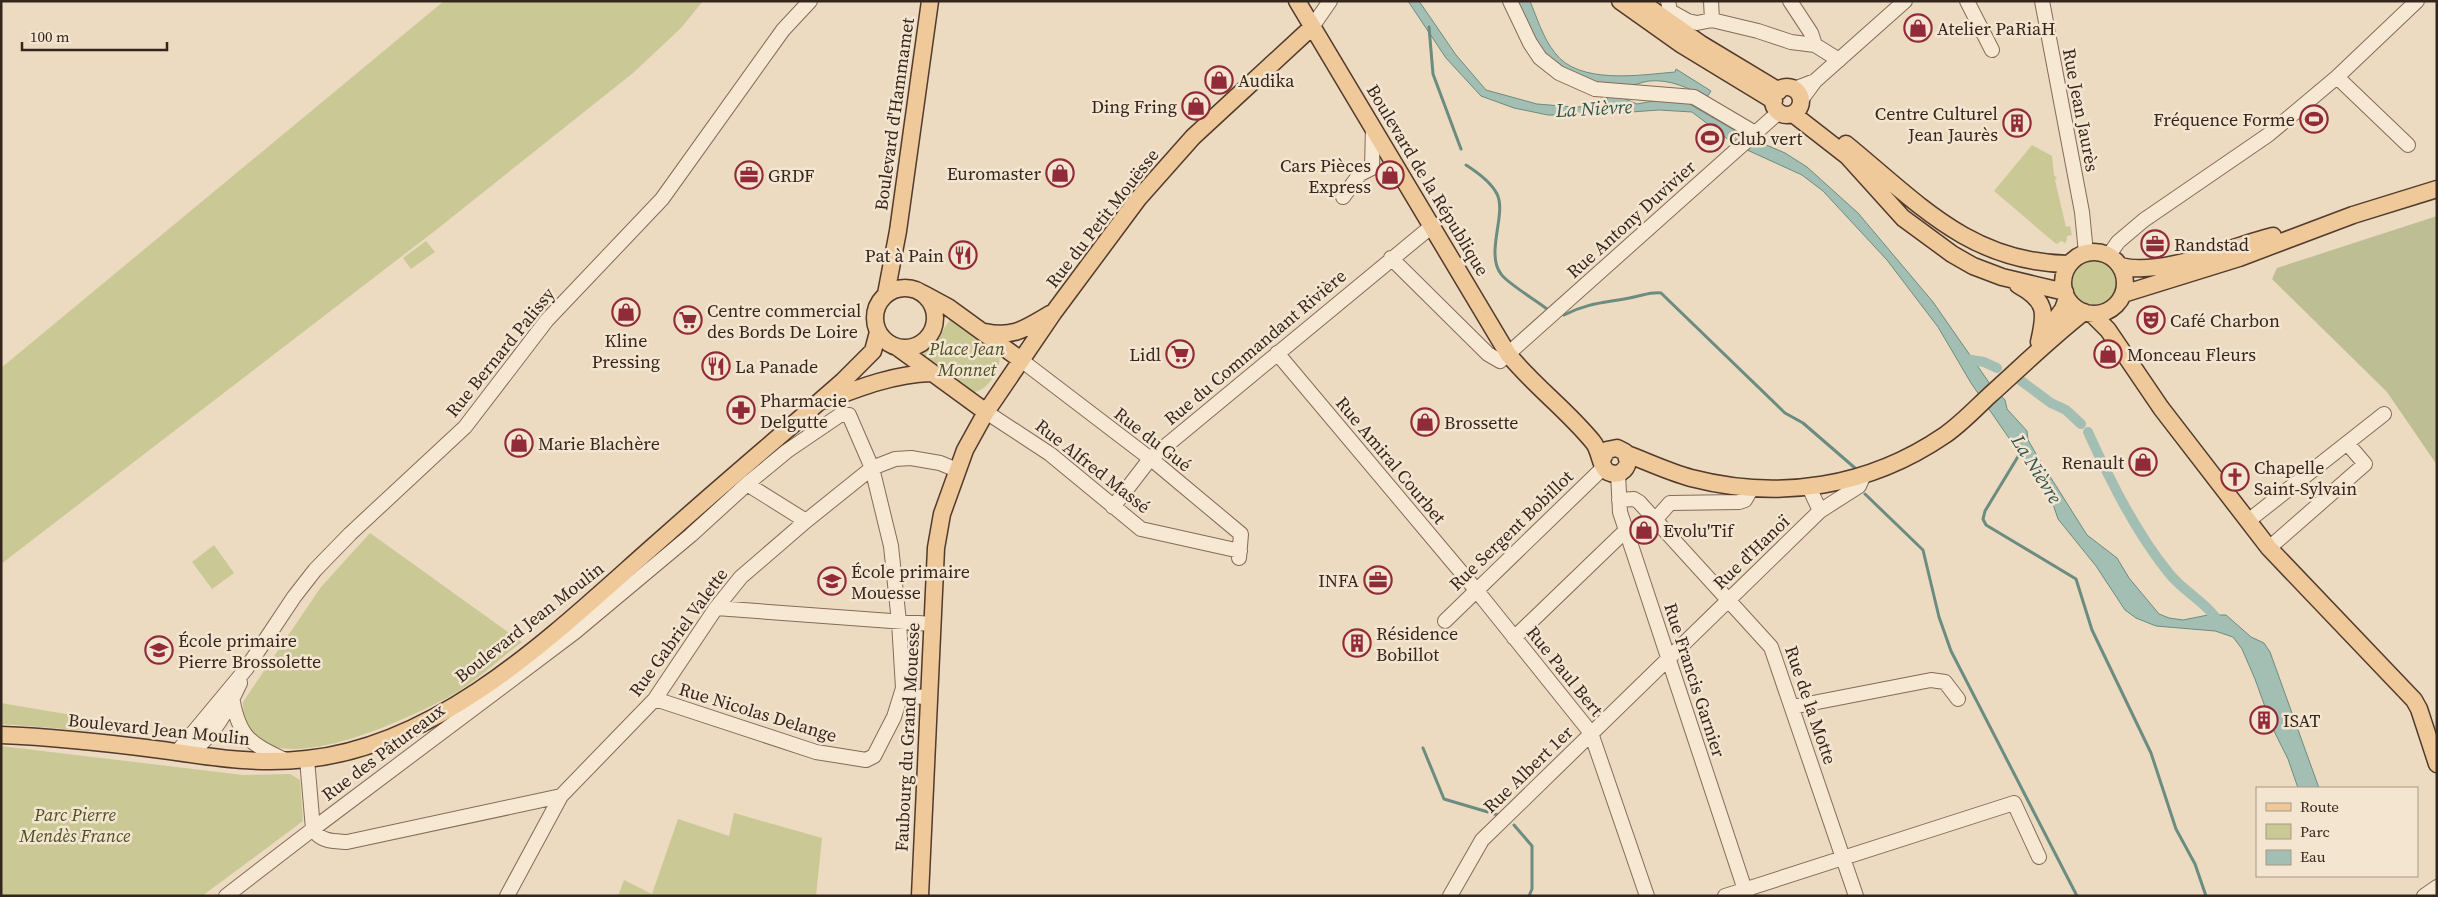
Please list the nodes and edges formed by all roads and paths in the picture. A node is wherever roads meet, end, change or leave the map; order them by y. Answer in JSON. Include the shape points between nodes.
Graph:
{"nodes":[{"id":1,"x":810,"y":1,"type":"edge"},
{"id":2,"x":930,"y":1,"type":"edge"},
{"id":3,"x":1297,"y":1,"type":"edge"},
{"id":4,"x":1330,"y":1,"type":"edge"},
{"id":5,"x":1510,"y":1,"type":"edge"},
{"id":6,"x":1620,"y":1,"type":"edge"},
{"id":7,"x":1640,"y":1,"type":"edge"},
{"id":8,"x":1668,"y":1,"type":"edge"},
{"id":9,"x":1710,"y":1,"type":"edge"},
{"id":10,"x":1790,"y":1,"type":"edge"},
{"id":11,"x":1905,"y":1,"type":"edge"},
{"id":12,"x":1967,"y":1,"type":"edge"},
{"id":13,"x":2042,"y":1,"type":"edge"},
{"id":14,"x":2418,"y":1,"type":"edge"},
{"id":15,"x":1712,"y":20,"type":"junction"},
{"id":16,"x":1312,"y":27,"type":"junction"},
{"id":17,"x":1815,"y":45,"type":"junction"},
{"id":18,"x":1992,"y":50,"type":"dead end"},
{"id":19,"x":1839,"y":60,"type":"junction"},
{"id":20,"x":2337,"y":77,"type":"junction"},
{"id":21,"x":1789,"y":102,"type":"junction"},
{"id":22,"x":1373,"y":128,"type":"junction"},
{"id":23,"x":1755,"y":133,"type":"junction"},
{"id":24,"x":2408,"y":145,"type":"dead end"},
{"id":25,"x":2437,"y":189,"type":"edge"},
{"id":26,"x":1343,"y":197,"type":"dead end"},
{"id":27,"x":2352,"y":215,"type":"junction"},
{"id":28,"x":1432,"y":226,"type":"junction"},
{"id":29,"x":898,"y":232,"type":"junction"},
{"id":30,"x":2086,"y":253,"type":"junction"},
{"id":31,"x":2108,"y":255,"type":"junction"},
{"id":32,"x":1391,"y":258,"type":"junction"},
{"id":33,"x":2070,"y":264,"type":"junction"},
{"id":34,"x":2121,"y":266,"type":"junction"},
{"id":35,"x":2002,"y":277,"type":"junction"},
{"id":36,"x":916,"y":290,"type":"junction"},
{"id":37,"x":886,"y":294,"type":"junction"},
{"id":38,"x":2066,"y":295,"type":"junction"},
{"id":39,"x":2118,"y":300,"type":"junction"},
{"id":40,"x":1054,"y":312,"type":"junction"},
{"id":41,"x":2088,"y":313,"type":"junction"},
{"id":42,"x":983,"y":331,"type":"junction"},
{"id":43,"x":878,"y":332,"type":"junction"},
{"id":44,"x":2039,"y":342,"type":"junction"},
{"id":45,"x":896,"y":347,"type":"junction"},
{"id":46,"x":1277,"y":353,"type":"junction"},
{"id":47,"x":1508,"y":354,"type":"junction"},
{"id":48,"x":1021,"y":360,"type":"junction"},
{"id":49,"x":2130,"y":363,"type":"junction"},
{"id":50,"x":2022,"y":366,"type":"junction"},
{"id":51,"x":931,"y":372,"type":"junction"},
{"id":52,"x":843,"y":381,"type":"junction"},
{"id":53,"x":816,"y":404,"type":"junction"},
{"id":54,"x":986,"y":412,"type":"junction"},
{"id":55,"x":2384,"y":414,"type":"dead end"},
{"id":56,"x":2347,"y":443,"type":"junction"},
{"id":57,"x":1150,"y":459,"type":"junction"},
{"id":58,"x":1615,"y":462,"type":"junction"},
{"id":59,"x":872,"y":468,"type":"junction"},
{"id":60,"x":957,"y":470,"type":"junction"},
{"id":61,"x":1863,"y":477,"type":"junction"},
{"id":62,"x":747,"y":484,"type":"junction"},
{"id":63,"x":1809,"y":487,"type":"junction"},
{"id":64,"x":1752,"y":488,"type":"junction"},
{"id":65,"x":1619,"y":500,"type":"junction"},
{"id":66,"x":1113,"y":507,"type":"junction"},
{"id":67,"x":1820,"y":511,"type":"junction"},
{"id":68,"x":1655,"y":520,"type":"junction"},
{"id":69,"x":806,"y":521,"type":"junction"},
{"id":70,"x":2248,"y":521,"type":"junction"},
{"id":71,"x":1626,"y":533,"type":"junction"},
{"id":72,"x":2269,"y":548,"type":"junction"},
{"id":73,"x":1240,"y":555,"type":"joint"},
{"id":74,"x":1477,"y":591,"type":"junction"},
{"id":75,"x":1729,"y":599,"type":"junction"},
{"id":76,"x":716,"y":608,"type":"junction"},
{"id":77,"x":1445,"y":621,"type":"dead end"},
{"id":78,"x":899,"y":622,"type":"junction"},
{"id":79,"x":932,"y":624,"type":"junction"},
{"id":80,"x":1514,"y":638,"type":"junction"},
{"id":81,"x":1668,"y":658,"type":"junction"},
{"id":82,"x":246,"y":669,"type":"junction"},
{"id":83,"x":901,"y":696,"type":"junction"},
{"id":84,"x":929,"y":697,"type":"junction"},
{"id":85,"x":655,"y":699,"type":"junction"},
{"id":86,"x":1958,"y":699,"type":"dead end"},
{"id":87,"x":233,"y":702,"type":"junction"},
{"id":88,"x":1792,"y":707,"type":"junction"},
{"id":89,"x":1591,"y":733,"type":"junction"},
{"id":90,"x":1,"y":735,"type":"edge"},
{"id":91,"x":184,"y":753,"type":"junction"},
{"id":92,"x":307,"y":759,"type":"junction"},
{"id":93,"x":285,"y":760,"type":"junction"},
{"id":94,"x":2437,"y":764,"type":"edge"},
{"id":95,"x":561,"y":796,"type":"junction"},
{"id":96,"x":313,"y":829,"type":"junction"},
{"id":97,"x":1843,"y":856,"type":"junction"},
{"id":98,"x":2039,"y":857,"type":"dead end"},
{"id":99,"x":1746,"y":892,"type":"edge"},
{"id":100,"x":226,"y":896,"type":"edge"},
{"id":101,"x":507,"y":896,"type":"edge"},
{"id":102,"x":920,"y":896,"type":"edge"},
{"id":103,"x":1450,"y":896,"type":"edge"},
{"id":104,"x":1647,"y":896,"type":"edge"},
{"id":105,"x":1725,"y":896,"type":"edge"},
{"id":106,"x":1856,"y":896,"type":"edge"}],
"edges":[{"from":1,"to":82,"type":"street","name":"Rue Bernard Palissy","via":[[783,30],[662,199],[547,320],[465,427],[315,570]]},
{"from":2,"to":29,"type":"main road","name":"Boulevard d'Hammamet"},
{"from":3,"to":16,"type":"main road","name":"Boulevard de la République"},
{"from":4,"to":16,"type":"street"},
{"from":5,"to":23,"type":"street","via":[[1540,58],[1559,73],[1595,89],[1694,97]]},
{"from":6,"to":21,"type":"main road","via":[[1682,45]]},
{"from":7,"to":21,"type":"main road"},
{"from":8,"to":15,"type":"street","via":[[1670,10],[1688,21]]},
{"from":9,"to":15,"type":"street"},
{"from":10,"to":17,"type":"street"},
{"from":11,"to":19,"type":"street","name":"Rue Antony Duvivier"},
{"from":12,"to":18,"type":"street"},
{"from":13,"to":30,"type":"street","name":"Rue Jean Jaurès","via":[[2084,226]]},
{"from":14,"to":20,"type":"street"},
{"from":15,"to":17,"type":"street","via":[[1791,42]]},
{"from":16,"to":22,"type":"main road","name":"Boulevard de la République"},
{"from":16,"to":40,"type":"main road","name":"Rue du Petit Mouësse","via":[[1193,137],[1138,199]]},
{"from":17,"to":19,"type":"street"},
{"from":19,"to":21,"type":"street","name":"Rue Antony Duvivier"},
{"from":20,"to":24,"type":"street"},
{"from":20,"to":31,"type":"street","via":[[2268,135],[2144,220]]},
{"from":21,"to":23,"type":"street","name":"Rue Antony Duvivier"},
{"from":21,"to":33,"type":"main road","via":[[1949,227],[1979,244],[2014,257]]},
{"from":21,"to":35,"type":"main road","via":[[1847,156],[1903,218],[1932,241],[1973,266]]},
{"from":22,"to":26,"type":"street","via":[[1372,168],[1360,174]]},
{"from":22,"to":28,"type":"main road","name":"Boulevard de la République"},
{"from":23,"to":47,"type":"street","name":"Rue Antony Duvivier"},
{"from":25,"to":27,"type":"main road"},
{"from":27,"to":34,"type":"main road","via":[[2179,263],[2137,269]]},
{"from":27,"to":39,"type":"main road"},
{"from":28,"to":32,"type":"street","name":"Rue du Commandant Rivière"},
{"from":28,"to":47,"type":"main road","name":"Boulevard de la République"},
{"from":29,"to":36,"type":"main road","name":"Boulevard d'Hammamet","via":[[899,262]]},
{"from":29,"to":37,"type":"main road","name":"Boulevard d'Hammamet"},
{"from":30,"to":31,"type":"main road"},
{"from":30,"to":33,"type":"main road"},
{"from":31,"to":34,"type":"main road"},
{"from":32,"to":46,"type":"street","name":"Rue du Commandant Rivière"},
{"from":32,"to":47,"type":"street","via":[[1494,359],[1500,361]]},
{"from":33,"to":38,"type":"main road","via":[[2063,282]]},
{"from":34,"to":39,"type":"main road","via":[[2125,284]]},
{"from":35,"to":38,"type":"main road"},
{"from":35,"to":44,"type":"main road","via":[[2034,294],[2040,302],[2044,319]]},
{"from":36,"to":37,"type":"main road","via":[[894,289]]},
{"from":36,"to":42,"type":"main road"},
{"from":36,"to":45,"type":"main road","via":[[932,305],[934,324],[916,346]]},
{"from":37,"to":43,"type":"main road","via":[[874,316]]},
{"from":38,"to":41,"type":"main road","via":[[2077,309]]},
{"from":38,"to":44,"type":"main road","via":[[2063,310]]},
{"from":39,"to":41,"type":"main road","via":[[2107,311]]},
{"from":39,"to":49,"type":"main road","via":[[2115,326]]},
{"from":40,"to":42,"type":"main road","via":[[1016,333],[998,335]]},
{"from":40,"to":48,"type":"main road","name":"Rue du Petit Mouësse"},
{"from":41,"to":49,"type":"main road","via":[[2108,330]]},
{"from":41,"to":50,"type":"main road"},
{"from":42,"to":48,"type":"main road"},
{"from":43,"to":45,"type":"main road"},
{"from":43,"to":52,"type":"main road","via":[[873,351]]},
{"from":44,"to":50,"type":"main road"},
{"from":45,"to":51,"type":"main road"},
{"from":45,"to":52,"type":"main road"},
{"from":46,"to":57,"type":"street","name":"Rue du Commandant Rivière"},
{"from":46,"to":74,"type":"street","name":"Rue Amiral Courbet"},
{"from":47,"to":58,"type":"main road","name":"Boulevard de la République"},
{"from":48,"to":54,"type":"main road","name":"Faubourg du Grand Mouesse"},
{"from":48,"to":57,"type":"street","name":"Rue du Gué"},
{"from":49,"to":70,"type":"main road"},
{"from":50,"to":61,"type":"main road","via":[[1945,435]]},
{"from":51,"to":53,"type":"main road","via":[[889,379]]},
{"from":51,"to":54,"type":"main road"},
{"from":52,"to":53,"type":"main road","name":"Boulevard Jean Moulin"},
{"from":53,"to":92,"type":"main road","name":"Boulevard Jean Moulin","via":[[589,602],[477,691],[406,732],[337,755]]},
{"from":54,"to":60,"type":"main road","name":"Faubourg du Grand Mouesse"},
{"from":54,"to":66,"type":"street","name":"Rue Alfred Massé","via":[[1050,454]]},
{"from":55,"to":56,"type":"street"},
{"from":56,"to":70,"type":"street"},
{"from":56,"to":72,"type":"street","via":[[2365,464]]},
{"from":57,"to":66,"type":"street","name":"Rue du Commandant Rivière"},
{"from":57,"to":73,"type":"street","name":"Rue du Gué","via":[[1241,534]]},
{"from":58,"to":64,"type":"main road","via":[[1665,468],[1691,478]]},
{"from":58,"to":65,"type":"street","name":"Rue Francis Garnier"},
{"from":58,"to":74,"type":"street","name":"Rue Sergent Bobillot"},
{"from":59,"to":60,"type":"street","name":"Rue Gabriel Valette","via":[[894,459],[911,458]]},
{"from":59,"to":62,"type":"street","name":"Faubourg du Grand Mouesse","via":[[849,415],[840,415],[787,451]]},
{"from":59,"to":69,"type":"street","name":"Rue Gabriel Valette"},
{"from":59,"to":78,"type":"street","name":"Faubourg du Grand Mouesse","via":[[891,546]]},
{"from":60,"to":79,"type":"main road","name":"Faubourg du Grand Mouesse","via":[[942,514],[936,548]]},
{"from":61,"to":63,"type":"main road"},
{"from":61,"to":67,"type":"street","name":"Rue d'Hanoï","via":[[1859,486]]},
{"from":62,"to":69,"type":"street"},
{"from":62,"to":96,"type":"street","name":"Rue des Pâtureaux","via":[[692,535],[575,632]]},
{"from":63,"to":64,"type":"main road"},
{"from":63,"to":67,"type":"street"},
{"from":64,"to":68,"type":"street","via":[[1740,502],[1670,503]]},
{"from":65,"to":68,"type":"street","name":"Rue de la Motte","via":[[1636,500]]},
{"from":65,"to":71,"type":"street","name":"Rue Francis Garnier"},
{"from":66,"to":73,"type":"street","name":"Rue Alfred Massé","via":[[1141,529]]},
{"from":67,"to":75,"type":"street","name":"Rue d'Hanoï"},
{"from":68,"to":75,"type":"street","name":"Rue de la Motte"},
{"from":69,"to":76,"type":"street","name":"Rue Gabriel Valette","via":[[741,577]]},
{"from":70,"to":72,"type":"main road"},
{"from":71,"to":80,"type":"street"},
{"from":71,"to":81,"type":"street","name":"Rue Francis Garnier"},
{"from":72,"to":94,"type":"main road","via":[[2414,700]]},
{"from":74,"to":77,"type":"street","name":"Rue Sergent Bobillot"},
{"from":74,"to":80,"type":"street","name":"Rue Paul Bert"},
{"from":75,"to":81,"type":"street","name":"Rue d'Hanoï"},
{"from":75,"to":88,"type":"street","name":"Rue de la Motte","via":[[1771,647]]},
{"from":76,"to":78,"type":"street"},
{"from":76,"to":85,"type":"street","name":"Rue Gabriel Valette"},
{"from":78,"to":79,"type":"street"},
{"from":78,"to":83,"type":"street","name":"Faubourg du Grand Mouesse"},
{"from":79,"to":84,"type":"main road","name":"Faubourg du Grand Mouesse"},
{"from":80,"to":89,"type":"street","name":"Rue Paul Bert"},
{"from":81,"to":89,"type":"street","name":"Rue Albert 1er"},
{"from":81,"to":99,"type":"street","name":"Rue Francis Garnier"},
{"from":82,"to":87,"type":"street","name":"Rue Bernard Palissy"},
{"from":82,"to":91,"type":"street","name":"Rue Bernard Palissy"},
{"from":83,"to":84,"type":"street"},
{"from":83,"to":85,"type":"street","name":"Rue Nicolas Delange","via":[[874,756],[866,760],[816,752]]},
{"from":84,"to":102,"type":"main road","name":"Faubourg du Grand Mouesse"},
{"from":85,"to":95,"type":"street","name":"Rue Gabriel Valette"},
{"from":86,"to":88,"type":"street","via":[[1945,682],[1931,680]]},
{"from":87,"to":91,"type":"street","name":"Rue Bernard Palissy","via":[[214,732]]},
{"from":87,"to":93,"type":"street","via":[[244,736],[257,747]]},
{"from":88,"to":97,"type":"street","name":"Rue de la Motte"},
{"from":89,"to":103,"type":"street","name":"Rue Albert 1er","via":[[1482,840]]},
{"from":89,"to":104,"type":"street","name":"Rue Paul Bert"},
{"from":90,"to":91,"type":"main road","name":"Boulevard Jean Moulin"},
{"from":91,"to":93,"type":"main road","name":"Boulevard Jean Moulin","via":[[233,760]]},
{"from":92,"to":93,"type":"main road","name":"Boulevard Jean Moulin"},
{"from":92,"to":96,"type":"street"},
{"from":95,"to":96,"type":"street","via":[[347,842],[328,841],[318,837]]},
{"from":95,"to":101,"type":"street","name":"Rue Gabriel Valette"},
{"from":96,"to":100,"type":"street"},
{"from":97,"to":98,"type":"street","via":[[2014,803]]},
{"from":97,"to":99,"type":"street"},
{"from":97,"to":106,"type":"street","name":"Rue de la Motte"},
{"from":99,"to":105,"type":"street"}]}
